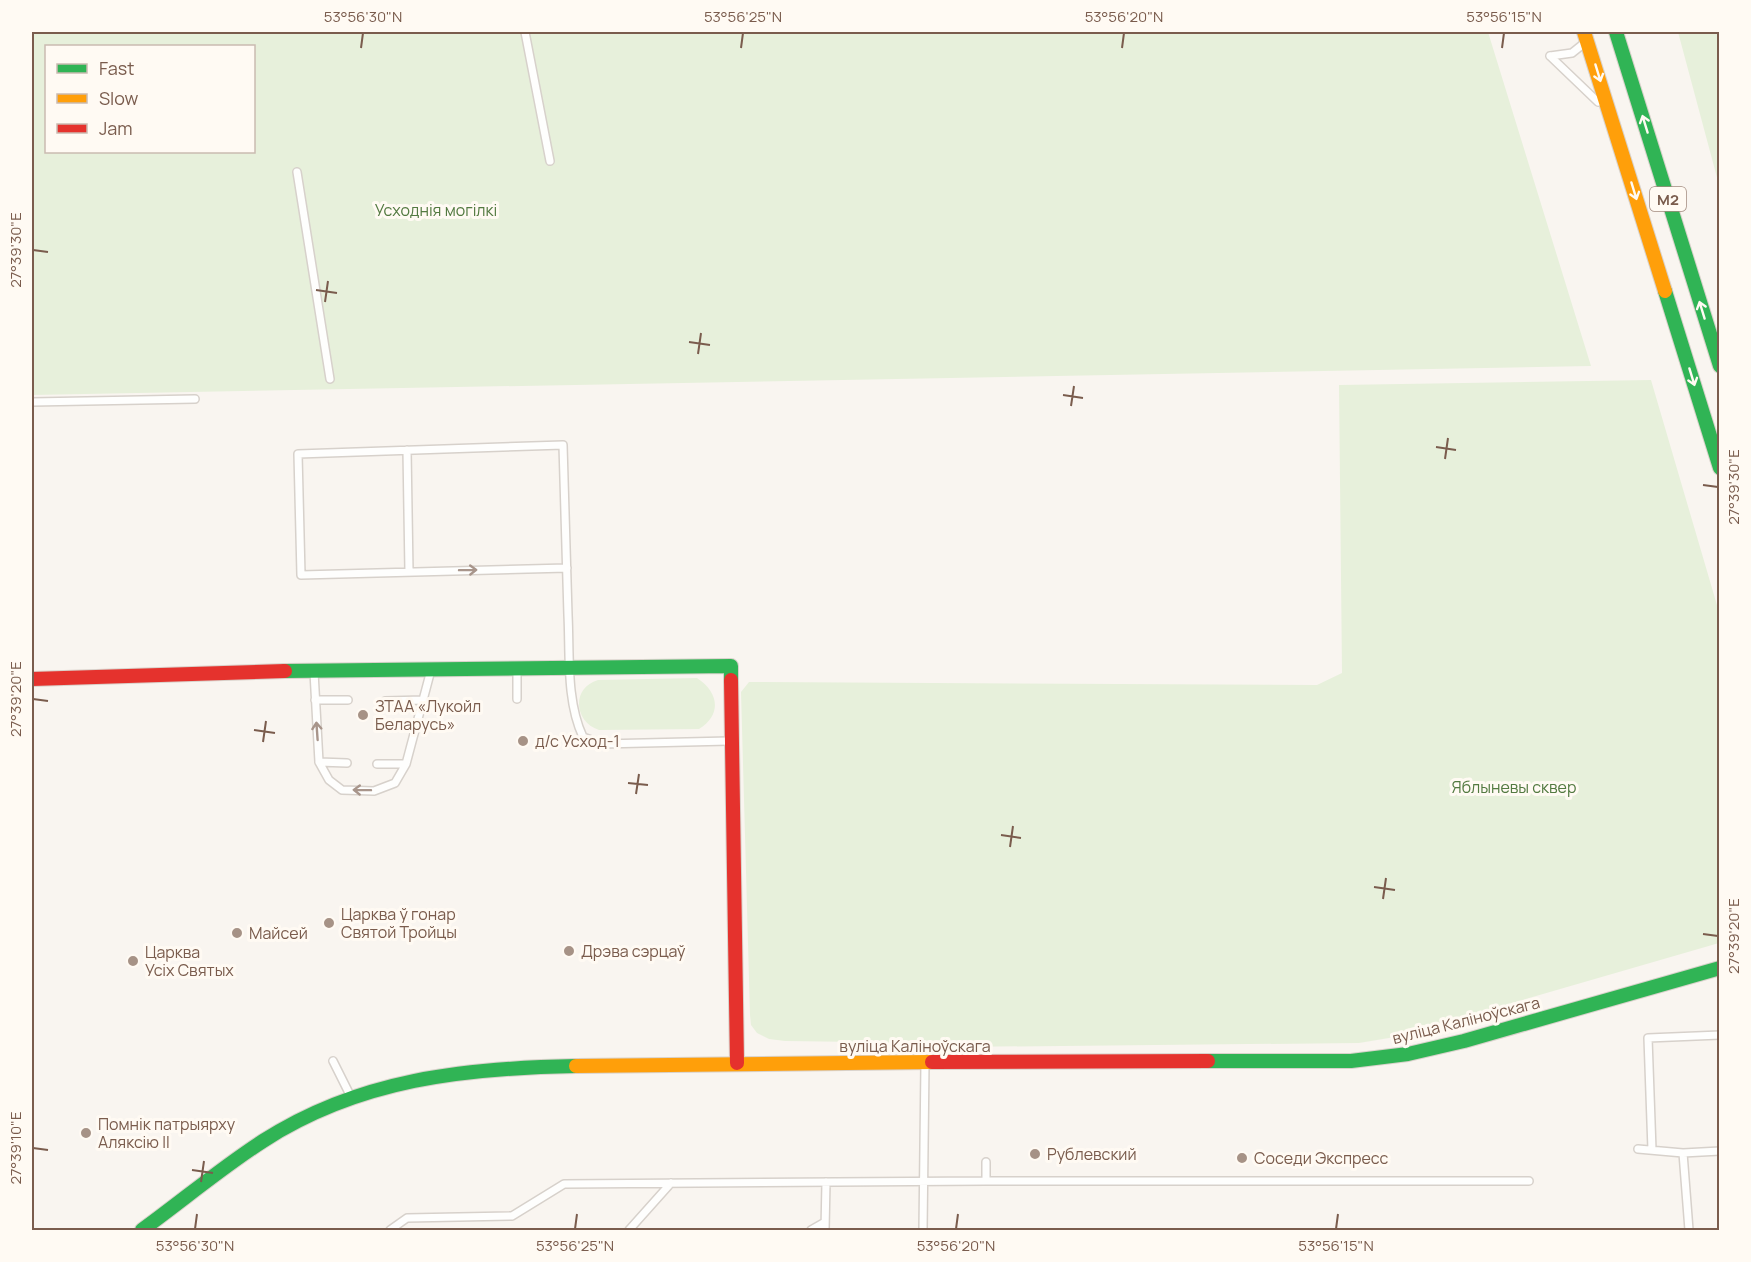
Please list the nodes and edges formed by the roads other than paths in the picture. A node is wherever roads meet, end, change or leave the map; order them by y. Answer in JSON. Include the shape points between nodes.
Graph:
{"nodes":[{"id":1,"x":525,"y":32,"type":"edge"},
{"id":2,"x":1616,"y":32,"type":"edge"},
{"id":3,"x":1585,"y":34,"type":"edge"},
{"id":4,"x":1611,"y":115,"type":"junction"},
{"id":5,"x":550,"y":161,"type":"dead end"},
{"id":6,"x":297,"y":172,"type":"dead end"},
{"id":7,"x":1717,"y":326,"type":"dead end"},
{"id":8,"x":1714,"y":347,"type":"junction"},
{"id":9,"x":1719,"y":366,"type":"edge"},
{"id":10,"x":330,"y":380,"type":"dead end"},
{"id":11,"x":195,"y":399,"type":"dead end"},
{"id":12,"x":32,"y":402,"type":"edge"},
{"id":13,"x":407,"y":450,"type":"junction"},
{"id":14,"x":1719,"y":468,"type":"edge"},
{"id":15,"x":567,"y":568,"type":"junction"},
{"id":16,"x":409,"y":572,"type":"junction"},
{"id":17,"x":517,"y":666,"type":"junction"},
{"id":18,"x":570,"y":667,"type":"junction"},
{"id":19,"x":432,"y":668,"type":"junction"},
{"id":20,"x":314,"y":670,"type":"junction"},
{"id":21,"x":32,"y":679,"type":"edge"},
{"id":22,"x":517,"y":699,"type":"dead end"},
{"id":23,"x":315,"y":700,"type":"junction"},
{"id":24,"x":348,"y":700,"type":"dead end"},
{"id":25,"x":385,"y":700,"type":"dead end"},
{"id":26,"x":423,"y":700,"type":"junction"},
{"id":27,"x":732,"y":741,"type":"junction"},
{"id":28,"x":319,"y":762,"type":"junction"},
{"id":29,"x":347,"y":763,"type":"dead end"},
{"id":30,"x":377,"y":764,"type":"dead end"},
{"id":31,"x":406,"y":764,"type":"junction"},
{"id":32,"x":1719,"y":968,"type":"edge"},
{"id":33,"x":1719,"y":1035,"type":"edge"},
{"id":34,"x":333,"y":1061,"type":"dead end"},
{"id":35,"x":737,"y":1063,"type":"junction"},
{"id":36,"x":925,"y":1063,"type":"junction"},
{"id":37,"x":352,"y":1097,"type":"junction"},
{"id":38,"x":1638,"y":1149,"type":"dead end"},
{"id":39,"x":1652,"y":1150,"type":"junction"},
{"id":40,"x":1719,"y":1151,"type":"edge"},
{"id":41,"x":1683,"y":1153,"type":"junction"},
{"id":42,"x":986,"y":1162,"type":"dead end"},
{"id":43,"x":986,"y":1181,"type":"junction"},
{"id":44,"x":1529,"y":1181,"type":"dead end"},
{"id":45,"x":825,"y":1182,"type":"junction"},
{"id":46,"x":922,"y":1182,"type":"junction"},
{"id":47,"x":671,"y":1184,"type":"junction"},
{"id":48,"x":825,"y":1222,"type":"junction"},
{"id":49,"x":142,"y":1230,"type":"edge"},
{"id":50,"x":390,"y":1230,"type":"edge"},
{"id":51,"x":629,"y":1230,"type":"edge"},
{"id":52,"x":811,"y":1230,"type":"edge"},
{"id":53,"x":825,"y":1230,"type":"edge"},
{"id":54,"x":923,"y":1230,"type":"edge"},
{"id":55,"x":1689,"y":1230,"type":"edge"}],
"edges":[{"from":1,"to":5,"type":"lane"},
{"from":8,"to":2,"type":"main road","number":"М2","one_way":true},
{"from":3,"to":4,"type":"main road","number":"М2","one_way":true},
{"from":3,"to":4,"type":"lane","via":[[1581,46],[1572,53],[1550,56]]},
{"from":4,"to":14,"type":"main road","number":"М2","one_way":true},
{"from":6,"to":10,"type":"lane"},
{"from":7,"to":8,"type":"lane"},
{"from":8,"to":9,"type":"main road","number":"М2"},
{"from":11,"to":12,"type":"lane"},
{"from":13,"to":15,"type":"lane","via":[[562,445]]},
{"from":13,"to":16,"type":"lane"},
{"from":13,"to":16,"type":"lane","via":[[298,454],[302,575]]},
{"from":16,"to":15,"type":"lane","one_way":true},
{"from":15,"to":18,"type":"lane"},
{"from":17,"to":18,"type":"main road"},
{"from":17,"to":19,"type":"main road"},
{"from":17,"to":22,"type":"lane"},
{"from":18,"to":27,"type":"lane","via":[[575,720],[583,737],[602,744]]},
{"from":18,"to":27,"type":"main road","via":[[730,666]]},
{"from":19,"to":20,"type":"main road"},
{"from":19,"to":26,"type":"lane"},
{"from":20,"to":21,"type":"main road"},
{"from":20,"to":23,"type":"lane"},
{"from":23,"to":24,"type":"lane"},
{"from":28,"to":23,"type":"lane","one_way":true},
{"from":25,"to":26,"type":"lane"},
{"from":26,"to":31,"type":"lane"},
{"from":27,"to":35,"type":"main road"},
{"from":28,"to":29,"type":"lane"},
{"from":31,"to":28,"type":"lane","one_way":true,"via":[[395,783],[374,790],[342,790],[329,780]]},
{"from":30,"to":31,"type":"lane"},
{"from":32,"to":36,"type":"main road","name":"вуліца Каліноўскага","via":[[1464,1041],[1381,1058],[1326,1063]]},
{"from":33,"to":39,"type":"lane","via":[[1648,1038]]},
{"from":34,"to":37,"type":"lane"},
{"from":35,"to":36,"type":"main road","name":"вуліца Каліноўскага"},
{"from":35,"to":37,"type":"main road","name":"вуліца Каліноўскага","via":[[471,1071],[399,1082]]},
{"from":36,"to":46,"type":"lane"},
{"from":37,"to":49,"type":"main road","name":"вуліца Каліноўскага","via":[[263,1142]]},
{"from":38,"to":39,"type":"lane"},
{"from":39,"to":41,"type":"lane"},
{"from":40,"to":41,"type":"lane"},
{"from":41,"to":55,"type":"lane"},
{"from":42,"to":43,"type":"lane"},
{"from":43,"to":44,"type":"lane"},
{"from":43,"to":46,"type":"lane"},
{"from":45,"to":46,"type":"lane"},
{"from":45,"to":47,"type":"lane"},
{"from":45,"to":48,"type":"lane"},
{"from":46,"to":54,"type":"lane"},
{"from":47,"to":50,"type":"lane","via":[[564,1184],[512,1216],[407,1218]]},
{"from":47,"to":51,"type":"lane"},
{"from":48,"to":52,"type":"lane"},
{"from":48,"to":53,"type":"lane"}]}
